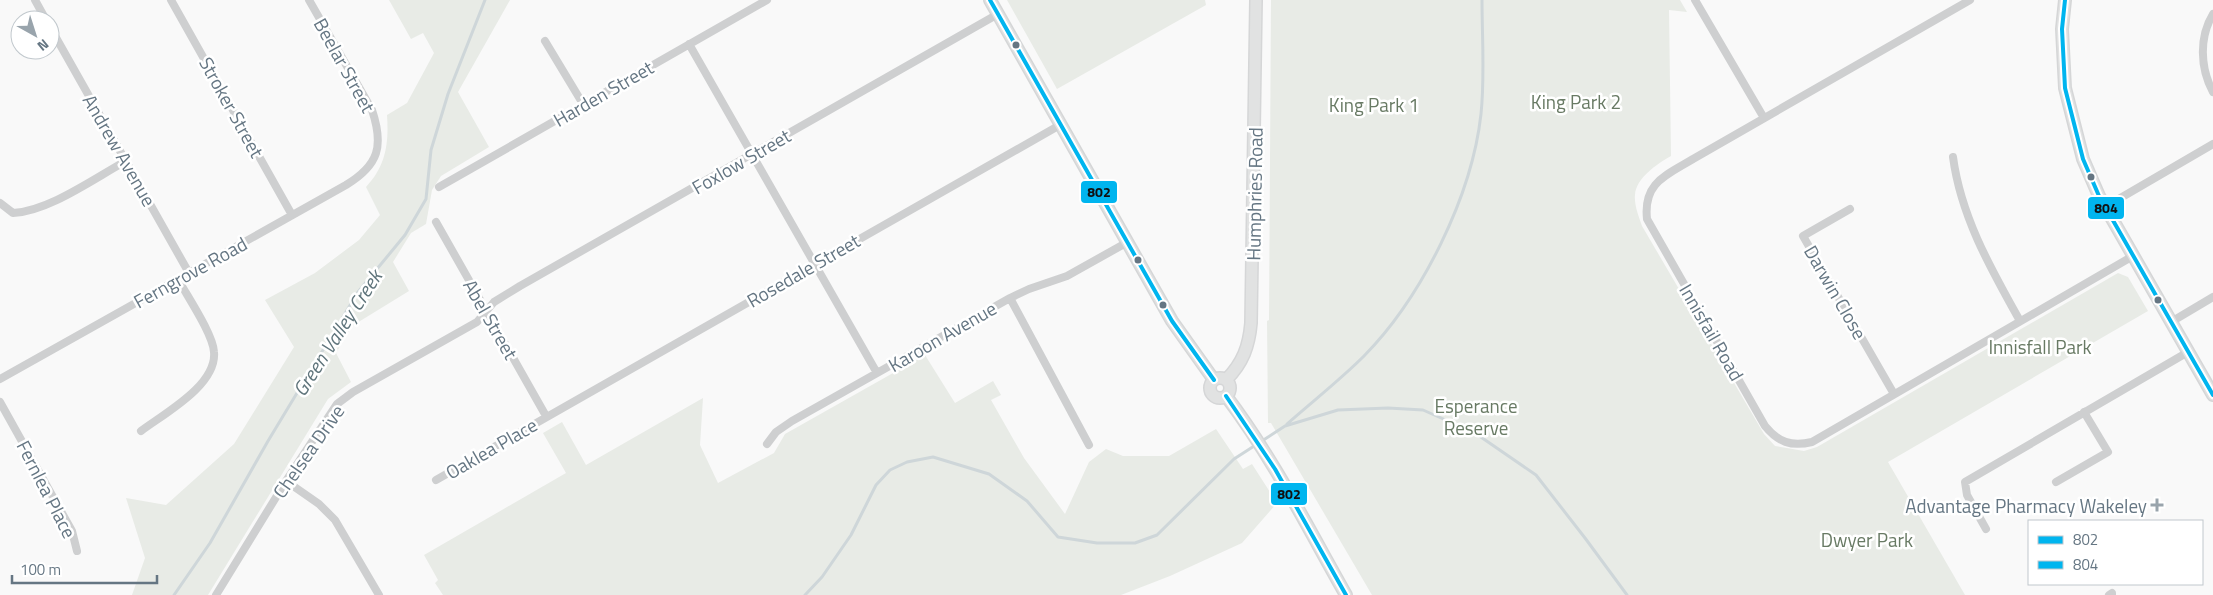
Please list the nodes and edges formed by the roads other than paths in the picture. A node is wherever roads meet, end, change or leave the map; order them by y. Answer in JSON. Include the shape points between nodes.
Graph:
{"nodes":[{"id":1,"x":171,"y":0,"type":"edge"},
{"id":2,"x":309,"y":0,"type":"edge"},
{"id":3,"x":767,"y":0,"type":"edge"},
{"id":4,"x":990,"y":0,"type":"edge"},
{"id":5,"x":1256,"y":0,"type":"edge"},
{"id":6,"x":1695,"y":0,"type":"edge"},
{"id":7,"x":1970,"y":0,"type":"edge"},
{"id":8,"x":2065,"y":0,"type":"edge"},
{"id":9,"x":998,"y":14,"type":"junction"},
{"id":10,"x":2213,"y":14,"type":"edge"},
{"id":11,"x":545,"y":41,"type":"dead end"},
{"id":12,"x":689,"y":44,"type":"junction"},
{"id":13,"x":60,"y":45,"type":"edge"},
{"id":14,"x":2213,"y":92,"type":"edge"},
{"id":15,"x":583,"y":104,"type":"junction"},
{"id":16,"x":1764,"y":118,"type":"junction"},
{"id":17,"x":1060,"y":125,"type":"junction"},
{"id":18,"x":2213,"y":144,"type":"edge"},
{"id":19,"x":753,"y":154,"type":"junction"},
{"id":20,"x":1953,"y":157,"type":"dead end"},
{"id":21,"x":375,"y":160,"type":"joint"},
{"id":22,"x":126,"y":161,"type":"junction"},
{"id":23,"x":439,"y":186,"type":"dead end"},
{"id":24,"x":0,"y":203,"type":"edge"},
{"id":25,"x":2105,"y":207,"type":"junction"},
{"id":26,"x":1850,"y":210,"type":"dead end"},
{"id":27,"x":292,"y":214,"type":"junction"},
{"id":28,"x":436,"y":222,"type":"dead end"},
{"id":29,"x":1126,"y":242,"type":"junction"},
{"id":30,"x":2133,"y":256,"type":"junction"},
{"id":31,"x":814,"y":264,"type":"junction"},
{"id":32,"x":189,"y":273,"type":"junction"},
{"id":33,"x":178,"y":279,"type":"junction"},
{"id":34,"x":1010,"y":298,"type":"junction"},
{"id":35,"x":2213,"y":298,"type":"edge"},
{"id":36,"x":486,"y":312,"type":"junction"},
{"id":37,"x":2020,"y":321,"type":"junction"},
{"id":38,"x":2171,"y":322,"type":"junction"},
{"id":39,"x":2188,"y":352,"type":"junction"},
{"id":40,"x":877,"y":373,"type":"junction"},
{"id":41,"x":0,"y":379,"type":"edge"},
{"id":42,"x":1214,"y":380,"type":"junction"},
{"id":43,"x":1226,"y":380,"type":"junction"},
{"id":44,"x":1894,"y":394,"type":"junction"},
{"id":45,"x":2213,"y":395,"type":"edge"},
{"id":46,"x":1226,"y":396,"type":"junction"},
{"id":47,"x":0,"y":402,"type":"edge"},
{"id":48,"x":2084,"y":412,"type":"junction"},
{"id":49,"x":546,"y":416,"type":"junction"},
{"id":50,"x":141,"y":431,"type":"dead end"},
{"id":51,"x":767,"y":444,"type":"dead end"},
{"id":52,"x":1089,"y":445,"type":"dead end"},
{"id":53,"x":436,"y":480,"type":"dead end"},
{"id":54,"x":286,"y":481,"type":"junction"},
{"id":55,"x":2056,"y":482,"type":"dead end"},
{"id":56,"x":1986,"y":529,"type":"dead end"},
{"id":57,"x":77,"y":551,"type":"dead end"},
{"id":58,"x":217,"y":592,"type":"edge"},
{"id":59,"x":227,"y":595,"type":"edge"},
{"id":60,"x":379,"y":595,"type":"edge"},
{"id":61,"x":1346,"y":595,"type":"edge"},
{"id":62,"x":2109,"y":595,"type":"edge"},
{"id":63,"x":2112,"y":595,"type":"edge"}],
"edges":[{"from":1,"to":27,"type":"street","name":"Stroker Street"},
{"from":2,"to":21,"type":"street","name":"Beelar Street","via":[[372,110],[380,142]]},
{"from":3,"to":12,"type":"street","name":"Harden Street"},
{"from":4,"to":9,"type":"street"},
{"from":5,"to":43,"type":"street","name":"Humphries Road","via":[[1251,323],[1248,349],[1237,369]]},
{"from":6,"to":16,"type":"street"},
{"from":7,"to":16,"type":"street","name":"Innisfail Road"},
{"from":8,"to":25,"type":"street","via":[[2062,29],[2065,88],[2083,159]]},
{"from":9,"to":17,"type":"street"},
{"from":9,"to":19,"type":"street","name":"Foxlow Street"},
{"from":10,"to":14,"type":"street","via":[[2202,54]]},
{"from":11,"to":15,"type":"street"},
{"from":12,"to":15,"type":"street","name":"Harden Street"},
{"from":12,"to":19,"type":"street"},
{"from":13,"to":22,"type":"street","name":"Andrew Avenue"},
{"from":15,"to":23,"type":"street","name":"Harden Street"},
{"from":16,"to":44,"type":"street","name":"Innisfail Road","via":[[1655,183],[1648,195],[1647,219],[1774,437],[1786,443],[1812,442]]},
{"from":17,"to":29,"type":"street"},
{"from":17,"to":31,"type":"street","name":"Rosedale Street"},
{"from":18,"to":25,"type":"street"},
{"from":19,"to":31,"type":"street"},
{"from":19,"to":36,"type":"street","name":"Foxlow Street","via":[[520,286],[494,302]]},
{"from":20,"to":37,"type":"street","via":[[1956,180],[1984,258]]},
{"from":21,"to":27,"type":"street","name":"Ferngrove Road","via":[[356,178]]},
{"from":22,"to":24,"type":"street","via":[[45,206],[28,212],[13,213]]},
{"from":22,"to":32,"type":"street","name":"Andrew Avenue"},
{"from":25,"to":30,"type":"street"},
{"from":26,"to":44,"type":"street","name":"Darwin Close","via":[[1804,236]]},
{"from":27,"to":32,"type":"street","name":"Ferngrove Road"},
{"from":28,"to":36,"type":"street","name":"Abel Street"},
{"from":29,"to":34,"type":"street","name":"Karoon Avenue","via":[[1067,276]]},
{"from":29,"to":42,"type":"street","via":[[1172,321]]},
{"from":30,"to":37,"type":"street","name":"Innisfail Road"},
{"from":30,"to":38,"type":"street"},
{"from":31,"to":40,"type":"street"},
{"from":31,"to":49,"type":"street","name":"Rosedale Street"},
{"from":32,"to":33,"type":"street","name":"Ferngrove Road"},
{"from":33,"to":41,"type":"street","name":"Ferngrove Road"},
{"from":33,"to":50,"type":"street","via":[[206,330],[214,350],[214,366],[193,392]]},
{"from":34,"to":40,"type":"street","name":"Karoon Avenue"},
{"from":34,"to":52,"type":"street"},
{"from":35,"to":38,"type":"street"},
{"from":36,"to":49,"type":"street","name":"Abel Street"},
{"from":36,"to":54,"type":"street","name":"Chelsea Drive","via":[[477,322],[352,392],[337,404]]},
{"from":37,"to":44,"type":"street","name":"Innisfail Road"},
{"from":38,"to":39,"type":"street"},
{"from":39,"to":45,"type":"street"},
{"from":39,"to":48,"type":"street"},
{"from":40,"to":51,"type":"street","name":"Karoon Avenue","via":[[792,421],[776,432]]},
{"from":42,"to":43,"type":"street"},
{"from":42,"to":46,"type":"street","via":[[1210,386],[1211,393],[1220,398]]},
{"from":43,"to":46,"type":"street","via":[[1230,388]]},
{"from":46,"to":61,"type":"street","via":[[1251,429]]},
{"from":47,"to":57,"type":"street","name":"Fernlea Place","via":[[72,531]]},
{"from":48,"to":55,"type":"street","via":[[2108,452]]},
{"from":48,"to":56,"type":"street","via":[[1965,482],[1967,494]]},
{"from":49,"to":53,"type":"street","name":"Oaklea Place"},
{"from":54,"to":58,"type":"street","name":"Chelsea Drive"},
{"from":54,"to":60,"type":"street","via":[[319,504],[335,520]]},
{"from":58,"to":59,"type":"street"},
{"from":62,"to":63,"type":"street"}]}
